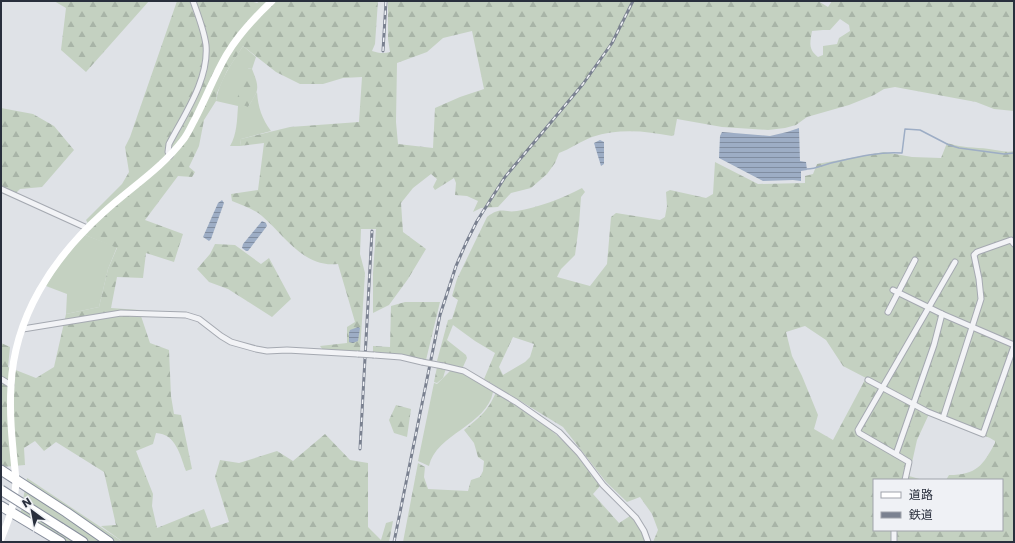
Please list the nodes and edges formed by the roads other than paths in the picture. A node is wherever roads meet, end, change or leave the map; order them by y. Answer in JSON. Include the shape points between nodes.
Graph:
{"nodes":[{"id":1,"x":193,"y":1,"type":"edge"},
{"id":2,"x":272,"y":1,"type":"edge"},
{"id":3,"x":170,"y":156,"type":"junction"},
{"id":4,"x":1,"y":189,"type":"edge"},
{"id":5,"x":87,"y":228,"type":"junction"},
{"id":6,"x":1014,"y":244,"type":"edge"},
{"id":7,"x":915,"y":260,"type":"dead end"},
{"id":8,"x":955,"y":262,"type":"dead end"},
{"id":9,"x":895,"y":291,"type":"junction"},
{"id":10,"x":928,"y":308,"type":"junction"},
{"id":11,"x":888,"y":312,"type":"dead end"},
{"id":12,"x":942,"y":314,"type":"junction"},
{"id":13,"x":972,"y":327,"type":"junction"},
{"id":14,"x":23,"y":329,"type":"junction"},
{"id":15,"x":1014,"y":346,"type":"edge"},
{"id":16,"x":1,"y":379,"type":"edge"},
{"id":17,"x":868,"y":380,"type":"dead end"},
{"id":18,"x":11,"y":385,"type":"junction"},
{"id":19,"x":882,"y":387,"type":"junction"},
{"id":20,"x":914,"y":404,"type":"junction"},
{"id":21,"x":943,"y":418,"type":"junction"},
{"id":22,"x":896,"y":454,"type":"junction"},
{"id":23,"x":1,"y":470,"type":"edge"},
{"id":24,"x":905,"y":479,"type":"edge"},
{"id":25,"x":16,"y":480,"type":"junction"},
{"id":26,"x":1,"y":490,"type":"edge"},
{"id":27,"x":1,"y":506,"type":"edge"},
{"id":28,"x":12,"y":513,"type":"junction"},
{"id":29,"x":894,"y":531,"type":"edge"},
{"id":30,"x":1,"y":539,"type":"edge"},
{"id":31,"x":61,"y":542,"type":"edge"},
{"id":32,"x":83,"y":542,"type":"edge"},
{"id":33,"x":109,"y":542,"type":"edge"},
{"id":34,"x":648,"y":542,"type":"edge"},
{"id":35,"x":894,"y":542,"type":"edge"}],
"edges":[{"from":1,"to":3,"type":"street","via":[[203,28],[206,62],[193,101],[169,144]]},
{"from":2,"to":3,"type":"main road","via":[[248,25],[227,54],[185,138]]},
{"from":3,"to":5,"type":"main road"},
{"from":4,"to":5,"type":"street"},
{"from":5,"to":14,"type":"main road","via":[[44,280],[28,311]]},
{"from":6,"to":13,"type":"street","via":[[1011,240],[974,255],[981,300]]},
{"from":7,"to":9,"type":"street"},
{"from":8,"to":10,"type":"street"},
{"from":9,"to":10,"type":"street"},
{"from":9,"to":11,"type":"street"},
{"from":10,"to":12,"type":"street"},
{"from":10,"to":19,"type":"street"},
{"from":12,"to":13,"type":"street"},
{"from":12,"to":20,"type":"street"},
{"from":13,"to":15,"type":"street"},
{"from":13,"to":21,"type":"street"},
{"from":14,"to":18,"type":"main road","via":[[16,350]]},
{"from":14,"to":34,"type":"street","bridge":true,"via":[[115,314],[186,315],[199,319],[231,342],[261,350],[401,357],[464,371],[516,402],[559,432],[603,485],[636,518]]},
{"from":15,"to":21,"type":"street","via":[[983,434]]},
{"from":16,"to":18,"type":"street"},
{"from":17,"to":19,"type":"street"},
{"from":18,"to":25,"type":"main road","via":[[11,425]]},
{"from":19,"to":20,"type":"street"},
{"from":19,"to":22,"type":"street","via":[[858,430],[859,433]]},
{"from":20,"to":21,"type":"street"},
{"from":20,"to":22,"type":"street"},
{"from":22,"to":24,"type":"street","via":[[909,462]]},
{"from":23,"to":25,"type":"highway"},
{"from":25,"to":28,"type":"main road"},
{"from":25,"to":33,"type":"highway"},
{"from":26,"to":32,"type":"highway","bridge":true},
{"from":27,"to":28,"type":"highway"},
{"from":28,"to":30,"type":"main road"},
{"from":28,"to":31,"type":"highway"},
{"from":29,"to":35,"type":"street"}]}
